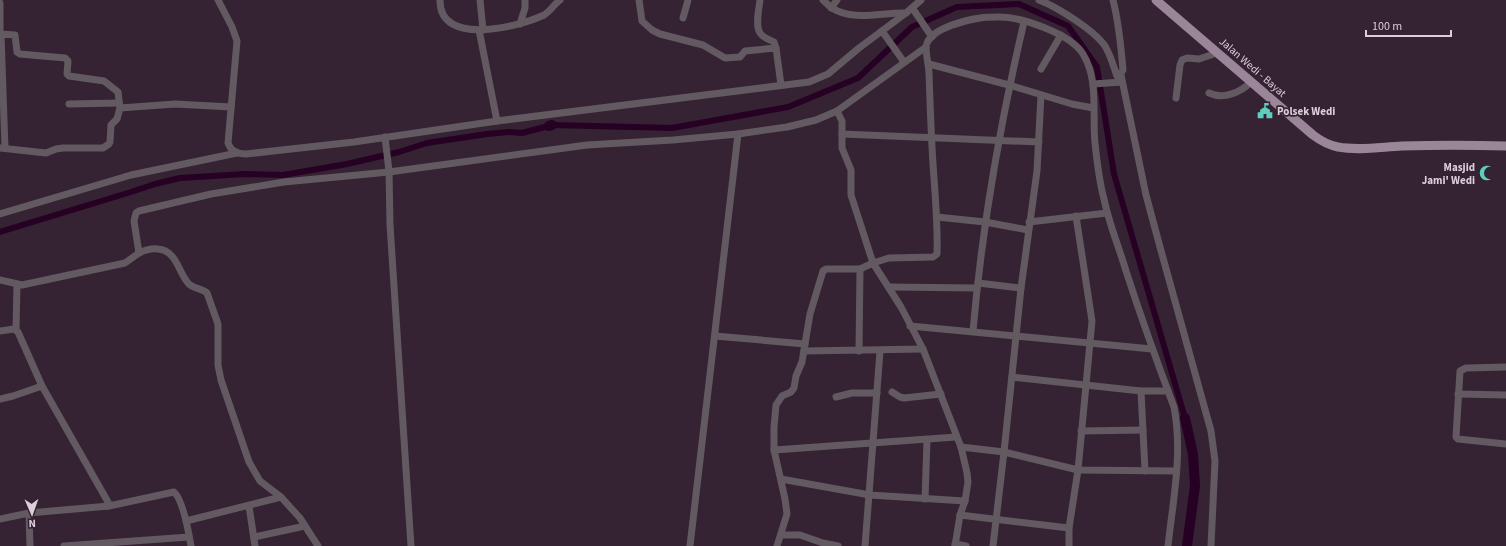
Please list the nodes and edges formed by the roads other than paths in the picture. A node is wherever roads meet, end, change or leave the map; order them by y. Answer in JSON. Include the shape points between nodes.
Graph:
{"nodes":[{"id":1,"x":218,"y":0,"type":"edge"},
{"id":2,"x":440,"y":0,"type":"edge"},
{"id":3,"x":480,"y":0,"type":"edge"},
{"id":4,"x":525,"y":0,"type":"edge"},
{"id":5,"x":560,"y":0,"type":"edge"},
{"id":6,"x":639,"y":0,"type":"edge"},
{"id":7,"x":688,"y":0,"type":"edge"},
{"id":8,"x":760,"y":0,"type":"edge"},
{"id":9,"x":823,"y":0,"type":"edge"},
{"id":10,"x":837,"y":0,"type":"edge"},
{"id":11,"x":922,"y":0,"type":"edge"},
{"id":12,"x":1039,"y":0,"type":"edge"},
{"id":13,"x":1112,"y":0,"type":"edge"},
{"id":14,"x":1156,"y":0,"type":"edge"},
{"id":15,"x":0,"y":3,"type":"edge"},
{"id":16,"x":831,"y":8,"type":"junction"},
{"id":17,"x":911,"y":11,"type":"junction"},
{"id":18,"x":684,"y":18,"type":"dead end"},
{"id":19,"x":1024,"y":22,"type":"junction"},
{"id":20,"x":520,"y":24,"type":"junction"},
{"id":21,"x":481,"y":30,"type":"junction"},
{"id":22,"x":883,"y":32,"type":"junction"},
{"id":23,"x":0,"y":34,"type":"edge"},
{"id":24,"x":930,"y":35,"type":"junction"},
{"id":25,"x":1061,"y":35,"type":"junction"},
{"id":26,"x":926,"y":46,"type":"junction"},
{"id":27,"x":776,"y":48,"type":"junction"},
{"id":28,"x":1218,"y":52,"type":"junction"},
{"id":29,"x":903,"y":61,"type":"junction"},
{"id":30,"x":929,"y":64,"type":"junction"},
{"id":31,"x":1042,"y":69,"type":"dead end"},
{"id":32,"x":1122,"y":79,"type":"junction"},
{"id":33,"x":1251,"y":82,"type":"junction"},
{"id":34,"x":1009,"y":84,"type":"junction"},
{"id":35,"x":1094,"y":84,"type":"junction"},
{"id":36,"x":781,"y":85,"type":"junction"},
{"id":37,"x":1209,"y":93,"type":"dead end"},
{"id":38,"x":1041,"y":95,"type":"junction"},
{"id":39,"x":1176,"y":98,"type":"dead end"},
{"id":40,"x":69,"y":104,"type":"dead end"},
{"id":41,"x":120,"y":105,"type":"junction"},
{"id":42,"x":231,"y":107,"type":"junction"},
{"id":43,"x":1093,"y":108,"type":"junction"},
{"id":44,"x":837,"y":111,"type":"junction"},
{"id":45,"x":498,"y":121,"type":"junction"},
{"id":46,"x":738,"y":134,"type":"junction"},
{"id":47,"x":842,"y":134,"type":"junction"},
{"id":48,"x":385,"y":138,"type":"junction"},
{"id":49,"x":932,"y":139,"type":"junction"},
{"id":50,"x":1000,"y":140,"type":"junction"},
{"id":51,"x":1039,"y":142,"type":"junction"},
{"id":52,"x":1506,"y":146,"type":"edge"},
{"id":53,"x":2,"y":148,"type":"edge"},
{"id":54,"x":237,"y":154,"type":"junction"},
{"id":55,"x":389,"y":171,"type":"junction"},
{"id":56,"x":1107,"y":213,"type":"junction"},
{"id":57,"x":0,"y":214,"type":"edge"},
{"id":58,"x":1076,"y":216,"type":"junction"},
{"id":59,"x":937,"y":217,"type":"junction"},
{"id":60,"x":985,"y":222,"type":"junction"},
{"id":61,"x":1029,"y":226,"type":"junction"},
{"id":62,"x":139,"y":253,"type":"junction"},
{"id":63,"x":873,"y":264,"type":"junction"},
{"id":64,"x":860,"y":269,"type":"junction"},
{"id":65,"x":0,"y":280,"type":"edge"},
{"id":66,"x":17,"y":284,"type":"junction"},
{"id":67,"x":978,"y":286,"type":"junction"},
{"id":68,"x":888,"y":287,"type":"junction"},
{"id":69,"x":1021,"y":288,"type":"junction"},
{"id":70,"x":910,"y":326,"type":"junction"},
{"id":71,"x":16,"y":330,"type":"junction"},
{"id":72,"x":0,"y":331,"type":"edge"},
{"id":73,"x":973,"y":331,"type":"junction"},
{"id":74,"x":1016,"y":335,"type":"junction"},
{"id":75,"x":715,"y":336,"type":"junction"},
{"id":76,"x":1090,"y":344,"type":"junction"},
{"id":77,"x":804,"y":347,"type":"junction"},
{"id":78,"x":923,"y":349,"type":"junction"},
{"id":79,"x":1152,"y":349,"type":"junction"},
{"id":80,"x":880,"y":350,"type":"junction"},
{"id":81,"x":859,"y":351,"type":"junction"},
{"id":82,"x":1506,"y":367,"type":"edge"},
{"id":83,"x":1012,"y":377,"type":"junction"},
{"id":84,"x":1086,"y":385,"type":"junction"},
{"id":85,"x":42,"y":386,"type":"junction"},
{"id":86,"x":1141,"y":391,"type":"junction"},
{"id":87,"x":1168,"y":391,"type":"junction"},
{"id":88,"x":892,"y":392,"type":"dead end"},
{"id":89,"x":877,"y":393,"type":"junction"},
{"id":90,"x":941,"y":394,"type":"junction"},
{"id":91,"x":1458,"y":394,"type":"junction"},
{"id":92,"x":1506,"y":395,"type":"edge"},
{"id":93,"x":836,"y":397,"type":"dead end"},
{"id":94,"x":0,"y":399,"type":"edge"},
{"id":95,"x":1143,"y":430,"type":"junction"},
{"id":96,"x":1081,"y":431,"type":"junction"},
{"id":97,"x":956,"y":437,"type":"junction"},
{"id":98,"x":927,"y":440,"type":"junction"},
{"id":99,"x":874,"y":442,"type":"junction"},
{"id":100,"x":1506,"y":444,"type":"edge"},
{"id":101,"x":961,"y":447,"type":"junction"},
{"id":102,"x":774,"y":450,"type":"junction"},
{"id":103,"x":1004,"y":452,"type":"junction"},
{"id":104,"x":1078,"y":470,"type":"junction"},
{"id":105,"x":1145,"y":471,"type":"junction"},
{"id":106,"x":1176,"y":471,"type":"junction"},
{"id":107,"x":781,"y":480,"type":"junction"},
{"id":108,"x":870,"y":495,"type":"junction"},
{"id":109,"x":281,"y":497,"type":"junction"},
{"id":110,"x":924,"y":499,"type":"junction"},
{"id":111,"x":965,"y":501,"type":"junction"},
{"id":112,"x":107,"y":506,"type":"junction"},
{"id":113,"x":250,"y":506,"type":"junction"},
{"id":114,"x":29,"y":513,"type":"junction"},
{"id":115,"x":960,"y":515,"type":"junction"},
{"id":116,"x":997,"y":518,"type":"junction"},
{"id":117,"x":0,"y":519,"type":"edge"},
{"id":118,"x":186,"y":521,"type":"junction"},
{"id":119,"x":305,"y":526,"type":"junction"},
{"id":120,"x":1069,"y":528,"type":"junction"},
{"id":121,"x":781,"y":535,"type":"junction"},
{"id":122,"x":189,"y":537,"type":"junction"},
{"id":123,"x":254,"y":537,"type":"junction"},
{"id":124,"x":955,"y":545,"type":"edge"},
{"id":125,"x":30,"y":546,"type":"edge"},
{"id":126,"x":69,"y":546,"type":"edge"},
{"id":127,"x":191,"y":546,"type":"edge"},
{"id":128,"x":255,"y":546,"type":"edge"},
{"id":129,"x":318,"y":546,"type":"edge"},
{"id":130,"x":410,"y":546,"type":"edge"},
{"id":131,"x":690,"y":546,"type":"edge"},
{"id":132,"x":777,"y":546,"type":"edge"},
{"id":133,"x":838,"y":546,"type":"edge"},
{"id":134,"x":865,"y":546,"type":"edge"},
{"id":135,"x":966,"y":546,"type":"edge"},
{"id":136,"x":993,"y":546,"type":"edge"},
{"id":137,"x":1070,"y":546,"type":"edge"},
{"id":138,"x":1168,"y":546,"type":"edge"},
{"id":139,"x":1211,"y":546,"type":"edge"}],
"edges":[{"from":1,"to":42,"type":"street","via":[[237,41]]},
{"from":2,"to":21,"type":"street","via":[[441,10],[449,22],[460,27]]},
{"from":3,"to":21,"type":"street"},
{"from":4,"to":20,"type":"street"},
{"from":5,"to":20,"type":"street","via":[[546,14]]},
{"from":6,"to":27,"type":"street","via":[[642,21],[652,30],[668,37],[702,44],[723,58],[740,57],[745,51]]},
{"from":7,"to":18,"type":"street"},
{"from":8,"to":27,"type":"street","via":[[759,31],[774,42]]},
{"from":9,"to":16,"type":"street"},
{"from":10,"to":16,"type":"street"},
{"from":11,"to":17,"type":"street"},
{"from":12,"to":32,"type":"street","via":[[1065,14],[1093,34],[1106,47],[1117,76]]},
{"from":13,"to":32,"type":"street","via":[[1121,42]]},
{"from":14,"to":28,"type":"main road","name":"Jalan Wedi - Bayat"},
{"from":15,"to":23,"type":"street"},
{"from":16,"to":17,"type":"street","via":[[850,15]]},
{"from":17,"to":22,"type":"street"},
{"from":17,"to":24,"type":"street"},
{"from":19,"to":24,"type":"street","via":[[999,17],[966,20]]},
{"from":19,"to":25,"type":"street"},
{"from":19,"to":34,"type":"street"},
{"from":20,"to":21,"type":"street"},
{"from":21,"to":45,"type":"street"},
{"from":22,"to":29,"type":"street"},
{"from":22,"to":36,"type":"street","via":[[821,78]]},
{"from":23,"to":41,"type":"street","via":[[16,35],[17,52],[20,54],[67,59],[68,76],[104,81],[118,92]]},
{"from":23,"to":53,"type":"street"},
{"from":24,"to":26,"type":"street"},
{"from":25,"to":31,"type":"street"},
{"from":25,"to":35,"type":"street","via":[[1074,43],[1082,53]]},
{"from":26,"to":29,"type":"street"},
{"from":26,"to":30,"type":"street"},
{"from":27,"to":36,"type":"street"},
{"from":28,"to":33,"type":"main road","name":"Jalan Wedi - Bayat"},
{"from":28,"to":39,"type":"street","via":[[1199,59],[1182,60]]},
{"from":29,"to":44,"type":"street"},
{"from":30,"to":34,"type":"street"},
{"from":30,"to":49,"type":"street"},
{"from":32,"to":35,"type":"street","via":[[1114,83]]},
{"from":32,"to":139,"type":"street","via":[[1158,240],[1212,431],[1215,462]]},
{"from":33,"to":37,"type":"street","via":[[1233,94]]},
{"from":33,"to":52,"type":"main road","name":"Jalan Wedi - Bayat","via":[[1313,135],[1330,145],[1343,148]]},
{"from":34,"to":38,"type":"street"},
{"from":34,"to":50,"type":"street"},
{"from":35,"to":43,"type":"street"},
{"from":36,"to":45,"type":"street"},
{"from":38,"to":43,"type":"street"},
{"from":38,"to":51,"type":"street"},
{"from":40,"to":41,"type":"street"},
{"from":41,"to":42,"type":"street"},
{"from":41,"to":53,"type":"street","via":[[117,119],[110,127],[110,142],[102,148],[63,148],[46,153]]},
{"from":42,"to":54,"type":"street","via":[[228,143]]},
{"from":43,"to":56,"type":"street","via":[[1099,176]]},
{"from":44,"to":46,"type":"street","via":[[794,126]]},
{"from":44,"to":47,"type":"street","via":[[842,120]]},
{"from":45,"to":48,"type":"street"},
{"from":46,"to":55,"type":"street","via":[[587,145]]},
{"from":46,"to":75,"type":"street"},
{"from":47,"to":49,"type":"street"},
{"from":47,"to":63,"type":"street","via":[[842,148],[851,170],[851,195]]},
{"from":48,"to":54,"type":"street"},
{"from":48,"to":55,"type":"street"},
{"from":49,"to":50,"type":"street"},
{"from":49,"to":59,"type":"street"},
{"from":50,"to":51,"type":"street"},
{"from":50,"to":60,"type":"street"},
{"from":51,"to":61,"type":"street"},
{"from":54,"to":57,"type":"street","via":[[131,175]]},
{"from":55,"to":62,"type":"street","via":[[284,182],[211,194],[140,211],[134,218]]},
{"from":55,"to":130,"type":"street"},
{"from":56,"to":58,"type":"street"},
{"from":56,"to":79,"type":"street"},
{"from":58,"to":61,"type":"street"},
{"from":58,"to":76,"type":"street","via":[[1091,312]]},
{"from":59,"to":60,"type":"street"},
{"from":59,"to":63,"type":"street","via":[[936,256],[888,258]]},
{"from":60,"to":61,"type":"street"},
{"from":60,"to":67,"type":"street"},
{"from":61,"to":69,"type":"street"},
{"from":62,"to":66,"type":"street","via":[[125,264]]},
{"from":62,"to":109,"type":"street","via":[[153,249],[169,252],[187,282],[207,293],[218,324],[218,365],[221,380],[249,462],[260,481]]},
{"from":63,"to":64,"type":"street"},
{"from":63,"to":68,"type":"street"},
{"from":64,"to":77,"type":"street","via":[[823,271],[810,314]]},
{"from":64,"to":81,"type":"street"},
{"from":65,"to":66,"type":"street"},
{"from":66,"to":71,"type":"street"},
{"from":67,"to":68,"type":"street"},
{"from":67,"to":69,"type":"street"},
{"from":67,"to":73,"type":"street"},
{"from":68,"to":70,"type":"street"},
{"from":69,"to":74,"type":"street"},
{"from":70,"to":73,"type":"street"},
{"from":70,"to":78,"type":"street"},
{"from":71,"to":72,"type":"street"},
{"from":71,"to":85,"type":"street"},
{"from":73,"to":74,"type":"street"},
{"from":74,"to":76,"type":"street"},
{"from":74,"to":83,"type":"street"},
{"from":75,"to":77,"type":"street"},
{"from":75,"to":131,"type":"street"},
{"from":76,"to":79,"type":"street"},
{"from":76,"to":84,"type":"street"},
{"from":77,"to":81,"type":"street"},
{"from":77,"to":102,"type":"street","via":[[793,391],[782,396],[776,405]]},
{"from":78,"to":80,"type":"street"},
{"from":78,"to":90,"type":"street"},
{"from":79,"to":87,"type":"street"},
{"from":80,"to":81,"type":"street"},
{"from":80,"to":89,"type":"street"},
{"from":82,"to":91,"type":"street","via":[[1461,370]]},
{"from":83,"to":84,"type":"street"},
{"from":83,"to":103,"type":"street"},
{"from":84,"to":86,"type":"street"},
{"from":84,"to":96,"type":"street"},
{"from":85,"to":94,"type":"street"},
{"from":85,"to":112,"type":"street","via":[[108,502]]},
{"from":86,"to":87,"type":"street"},
{"from":86,"to":95,"type":"street"},
{"from":87,"to":106,"type":"street","via":[[1177,424]]},
{"from":88,"to":90,"type":"street","via":[[904,398]]},
{"from":89,"to":93,"type":"street","via":[[852,393]]},
{"from":89,"to":99,"type":"street"},
{"from":90,"to":97,"type":"street"},
{"from":91,"to":92,"type":"street"},
{"from":91,"to":100,"type":"street","via":[[1456,439]]},
{"from":95,"to":96,"type":"street"},
{"from":95,"to":105,"type":"street"},
{"from":96,"to":104,"type":"street"},
{"from":97,"to":98,"type":"street"},
{"from":97,"to":101,"type":"street"},
{"from":98,"to":99,"type":"street"},
{"from":98,"to":110,"type":"street"},
{"from":99,"to":102,"type":"street"},
{"from":99,"to":108,"type":"street"},
{"from":101,"to":103,"type":"street"},
{"from":101,"to":111,"type":"street","via":[[968,478]]},
{"from":102,"to":107,"type":"street"},
{"from":103,"to":104,"type":"street"},
{"from":103,"to":116,"type":"street"},
{"from":104,"to":105,"type":"street"},
{"from":104,"to":120,"type":"street"},
{"from":105,"to":106,"type":"street"},
{"from":106,"to":138,"type":"street"},
{"from":107,"to":108,"type":"street"},
{"from":107,"to":121,"type":"street","via":[[787,514]]},
{"from":108,"to":110,"type":"street"},
{"from":108,"to":134,"type":"street"},
{"from":109,"to":113,"type":"street"},
{"from":109,"to":119,"type":"street"},
{"from":110,"to":111,"type":"street"},
{"from":111,"to":115,"type":"street"},
{"from":112,"to":114,"type":"street"},
{"from":112,"to":118,"type":"street","via":[[174,492],[178,496]]},
{"from":113,"to":118,"type":"street"},
{"from":113,"to":123,"type":"street"},
{"from":114,"to":117,"type":"street"},
{"from":114,"to":125,"type":"street"},
{"from":115,"to":116,"type":"street"},
{"from":115,"to":124,"type":"street"},
{"from":116,"to":120,"type":"street"},
{"from":116,"to":136,"type":"street"},
{"from":118,"to":122,"type":"street"},
{"from":119,"to":123,"type":"street"},
{"from":119,"to":129,"type":"street"},
{"from":120,"to":137,"type":"street"},
{"from":121,"to":132,"type":"street"},
{"from":121,"to":133,"type":"street","via":[[800,535]]},
{"from":122,"to":126,"type":"street"},
{"from":122,"to":127,"type":"street"},
{"from":123,"to":128,"type":"street"},
{"from":124,"to":135,"type":"street"}]}
